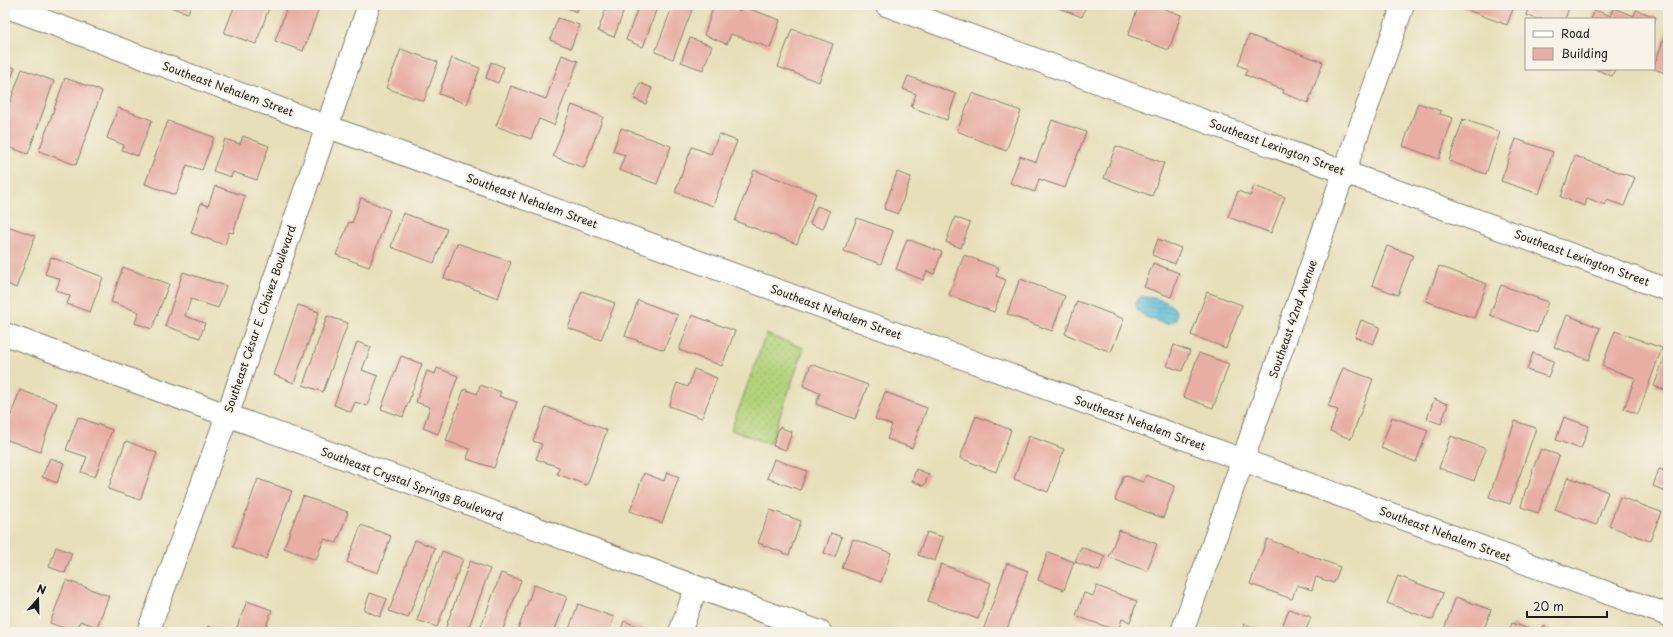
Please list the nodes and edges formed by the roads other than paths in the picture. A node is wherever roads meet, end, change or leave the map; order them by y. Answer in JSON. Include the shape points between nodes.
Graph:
{"nodes":[{"id":1,"x":369,"y":5,"type":"edge"},
{"id":2,"x":886,"y":5,"type":"edge"},
{"id":3,"x":1403,"y":5,"type":"edge"},
{"id":4,"x":5,"y":6,"type":"edge"},
{"id":5,"x":326,"y":126,"type":"junction"},
{"id":6,"x":1344,"y":171,"type":"junction"},
{"id":7,"x":1668,"y":290,"type":"edge"},
{"id":8,"x":5,"y":334,"type":"edge"},
{"id":9,"x":227,"y":416,"type":"junction"},
{"id":10,"x":1243,"y":460,"type":"junction"},
{"id":11,"x":696,"y":588,"type":"junction"},
{"id":12,"x":1668,"y":615,"type":"edge"},
{"id":13,"x":148,"y":632,"type":"edge"},
{"id":14,"x":680,"y":632,"type":"edge"},
{"id":15,"x":820,"y":632,"type":"edge"},
{"id":16,"x":1182,"y":632,"type":"edge"}],
"edges":[{"from":1,"to":5,"type":"street","name":"Southeast César E. Chávez Boulevard"},
{"from":2,"to":6,"type":"street","name":"Southeast Lexington Street"},
{"from":3,"to":6,"type":"street","name":"Southeast 42nd Avenue"},
{"from":4,"to":5,"type":"street","name":"Southeast Nehalem Street"},
{"from":5,"to":9,"type":"street","name":"Southeast César E. Chávez Boulevard"},
{"from":5,"to":10,"type":"street","name":"Southeast Nehalem Street"},
{"from":6,"to":7,"type":"street","name":"Southeast Lexington Street"},
{"from":6,"to":10,"type":"street","name":"Southeast 42nd Avenue"},
{"from":8,"to":9,"type":"street","name":"Southeast Crystal Springs Boulevard"},
{"from":9,"to":11,"type":"street","name":"Southeast Crystal Springs Boulevard"},
{"from":9,"to":13,"type":"street","name":"Southeast César E. Chávez Boulevard"},
{"from":10,"to":12,"type":"street","name":"Southeast Nehalem Street"},
{"from":10,"to":16,"type":"street","name":"Southeast 42nd Avenue"},
{"from":11,"to":14,"type":"street"},
{"from":11,"to":15,"type":"street","name":"Southeast Crystal Springs Boulevard"}]}
